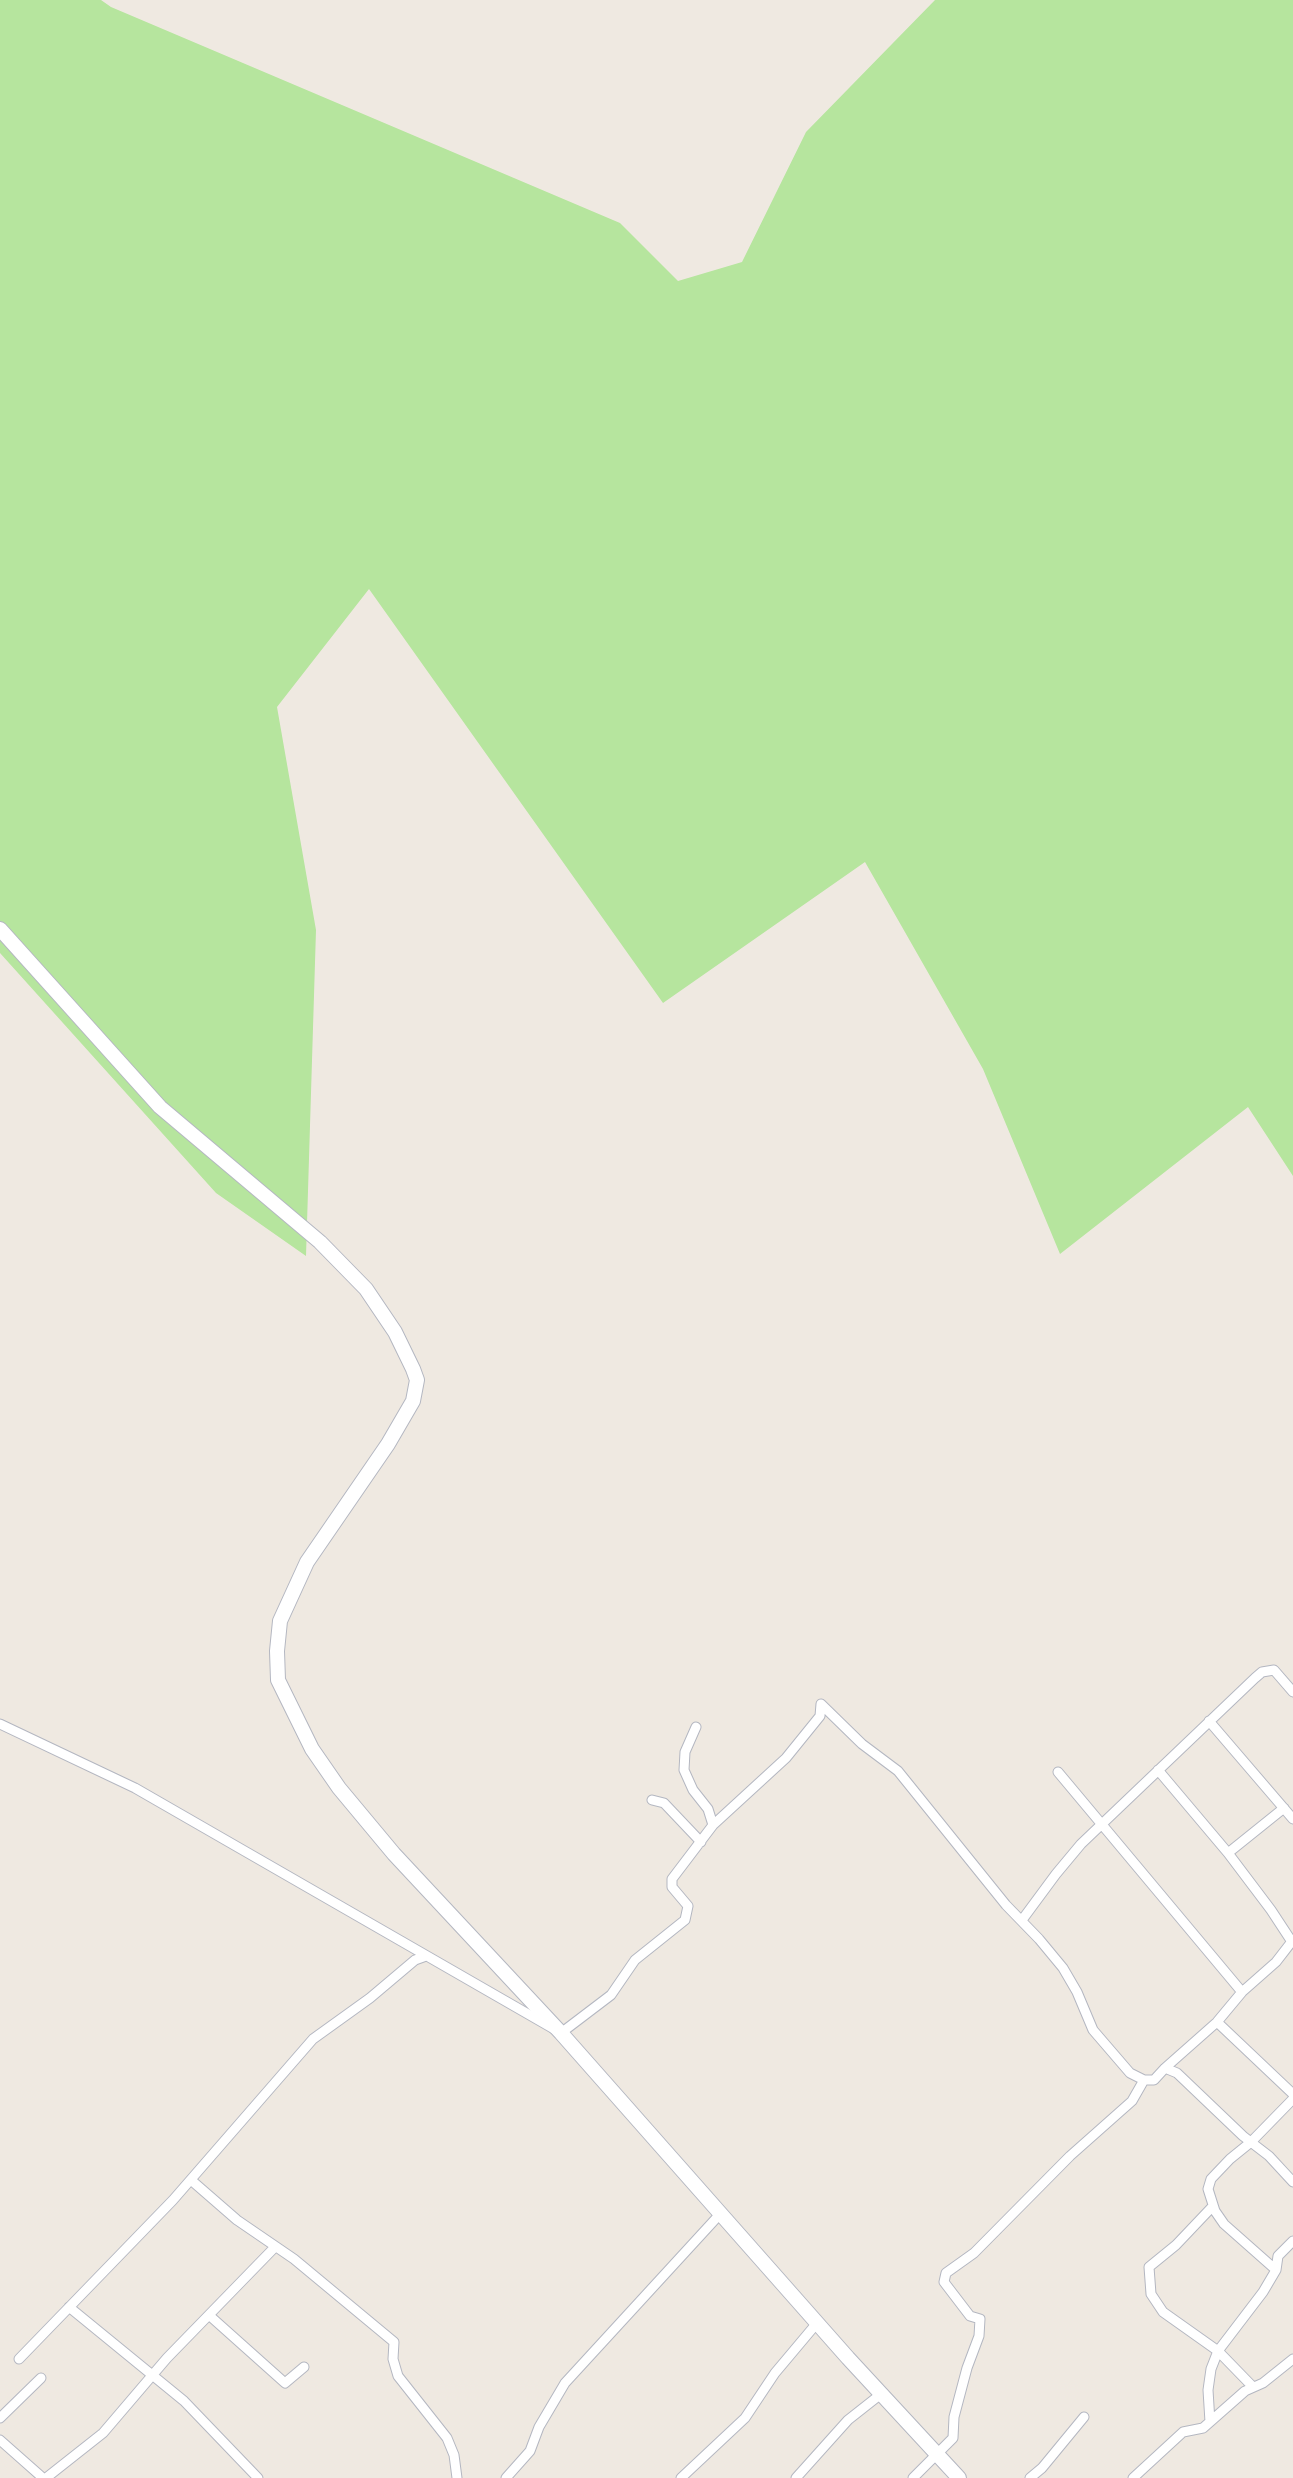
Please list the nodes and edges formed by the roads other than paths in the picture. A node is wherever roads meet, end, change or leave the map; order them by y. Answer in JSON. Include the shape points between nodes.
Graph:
{"nodes":[{"id":1,"x":0,"y":929,"type":"edge"},
{"id":2,"x":1293,"y":1692,"type":"edge"},
{"id":3,"x":1209,"y":1721,"type":"junction"},
{"id":4,"x":0,"y":1724,"type":"edge"},
{"id":5,"x":696,"y":1727,"type":"dead end"},
{"id":6,"x":1158,"y":1770,"type":"junction"},
{"id":7,"x":1058,"y":1772,"type":"dead end"},
{"id":8,"x":652,"y":1800,"type":"dead end"},
{"id":9,"x":1284,"y":1808,"type":"junction"},
{"id":10,"x":1293,"y":1819,"type":"edge"},
{"id":11,"x":1103,"y":1824,"type":"junction"},
{"id":12,"x":713,"y":1825,"type":"junction"},
{"id":13,"x":701,"y":1842,"type":"junction"},
{"id":14,"x":1228,"y":1853,"type":"junction"},
{"id":15,"x":1022,"y":1920,"type":"junction"},
{"id":16,"x":1292,"y":1941,"type":"edge"},
{"id":17,"x":426,"y":1956,"type":"junction"},
{"id":18,"x":1242,"y":1992,"type":"junction"},
{"id":19,"x":1217,"y":2022,"type":"junction"},
{"id":20,"x":561,"y":2033,"type":"junction"},
{"id":21,"x":1165,"y":2068,"type":"junction"},
{"id":22,"x":1144,"y":2080,"type":"junction"},
{"id":23,"x":1293,"y":2096,"type":"edge"},
{"id":24,"x":1251,"y":2142,"type":"junction"},
{"id":25,"x":191,"y":2180,"type":"junction"},
{"id":26,"x":1293,"y":2182,"type":"edge"},
{"id":27,"x":1213,"y":2206,"type":"junction"},
{"id":28,"x":721,"y":2213,"type":"junction"},
{"id":29,"x":1293,"y":2241,"type":"edge"},
{"id":30,"x":275,"y":2247,"type":"junction"},
{"id":31,"x":1276,"y":2270,"type":"junction"},
{"id":32,"x":69,"y":2307,"type":"junction"},
{"id":33,"x":210,"y":2316,"type":"junction"},
{"id":34,"x":817,"y":2323,"type":"junction"},
{"id":35,"x":1218,"y":2351,"type":"junction"},
{"id":36,"x":19,"y":2359,"type":"dead end"},
{"id":37,"x":1293,"y":2359,"type":"edge"},
{"id":38,"x":304,"y":2367,"type":"dead end"},
{"id":39,"x":151,"y":2376,"type":"junction"},
{"id":40,"x":41,"y":2378,"type":"dead end"},
{"id":41,"x":1253,"y":2387,"type":"junction"},
{"id":42,"x":881,"y":2394,"type":"junction"},
{"id":43,"x":1084,"y":2417,"type":"dead end"},
{"id":44,"x":0,"y":2418,"type":"edge"},
{"id":45,"x":1210,"y":2422,"type":"junction"},
{"id":46,"x":0,"y":2440,"type":"edge"},
{"id":47,"x":938,"y":2455,"type":"junction"},
{"id":48,"x":44,"y":2478,"type":"edge"},
{"id":49,"x":258,"y":2478,"type":"edge"},
{"id":50,"x":457,"y":2478,"type":"edge"},
{"id":51,"x":506,"y":2478,"type":"edge"},
{"id":52,"x":681,"y":2478,"type":"edge"},
{"id":53,"x":796,"y":2478,"type":"edge"},
{"id":54,"x":913,"y":2478,"type":"edge"},
{"id":55,"x":959,"y":2478,"type":"edge"},
{"id":56,"x":1030,"y":2478,"type":"edge"},
{"id":57,"x":1133,"y":2478,"type":"edge"}],
"edges":[{"from":1,"to":20,"type":"main road","via":[[160,1107],[320,1242],[366,1289],[395,1332],[417,1380],[413,1401],[307,1562],[280,1621],[278,1680],[312,1749],[339,1788]]},
{"from":2,"to":3,"type":"street","via":[[1274,1670],[1262,1672]]},
{"from":3,"to":6,"type":"street"},
{"from":3,"to":9,"type":"street"},
{"from":4,"to":17,"type":"street","via":[[135,1788]]},
{"from":5,"to":12,"type":"street","via":[[684,1770]]},
{"from":6,"to":11,"type":"street"},
{"from":6,"to":14,"type":"street"},
{"from":7,"to":11,"type":"street"},
{"from":8,"to":13,"type":"street","via":[[664,1803]]},
{"from":9,"to":10,"type":"street"},
{"from":9,"to":14,"type":"street"},
{"from":11,"to":15,"type":"street","via":[[1062,1865]]},
{"from":11,"to":18,"type":"street"},
{"from":12,"to":13,"type":"street"},
{"from":12,"to":15,"type":"street","via":[[786,1758],[820,1716],[821,1704],[898,1771]]},
{"from":13,"to":20,"type":"street","via":[[671,1881],[688,1906],[685,1920],[635,1960],[611,1995]]},
{"from":14,"to":16,"type":"street"},
{"from":15,"to":22,"type":"street","via":[[1063,1968],[1093,2030],[1130,2073]]},
{"from":16,"to":18,"type":"street"},
{"from":17,"to":20,"type":"street"},
{"from":17,"to":25,"type":"street","via":[[313,2039]]},
{"from":18,"to":19,"type":"street"},
{"from":19,"to":21,"type":"street"},
{"from":19,"to":23,"type":"street"},
{"from":20,"to":28,"type":"main road"},
{"from":21,"to":22,"type":"street","via":[[1154,2080]]},
{"from":21,"to":24,"type":"street","via":[[1177,2073]]},
{"from":22,"to":47,"type":"street","via":[[1132,2101],[974,2253],[946,2273],[944,2282],[970,2316],[980,2319],[980,2327],[953,2438]]},
{"from":23,"to":24,"type":"street"},
{"from":24,"to":26,"type":"street"},
{"from":24,"to":27,"type":"street","via":[[1211,2179]]},
{"from":25,"to":30,"type":"street"},
{"from":25,"to":32,"type":"street"},
{"from":27,"to":31,"type":"street","via":[[1224,2224]]},
{"from":27,"to":35,"type":"street","via":[[1149,2267],[1151,2294],[1163,2312]]},
{"from":28,"to":34,"type":"main road"},
{"from":28,"to":51,"type":"street","via":[[565,2383],[530,2451]]},
{"from":29,"to":31,"type":"street","via":[[1278,2256]]},
{"from":30,"to":33,"type":"street"},
{"from":30,"to":50,"type":"street","via":[[394,2342],[398,2376],[447,2438]]},
{"from":31,"to":35,"type":"street"},
{"from":32,"to":36,"type":"street"},
{"from":32,"to":39,"type":"street"},
{"from":33,"to":38,"type":"street","via":[[285,2383]]},
{"from":33,"to":39,"type":"street"},
{"from":34,"to":42,"type":"main road"},
{"from":34,"to":52,"type":"street","via":[[745,2418]]},
{"from":35,"to":41,"type":"street"},
{"from":35,"to":45,"type":"street","via":[[1209,2380]]},
{"from":37,"to":41,"type":"street"},
{"from":39,"to":48,"type":"street","via":[[103,2433]]},
{"from":39,"to":49,"type":"street","via":[[184,2401]]},
{"from":40,"to":44,"type":"street"},
{"from":41,"to":45,"type":"street"},
{"from":42,"to":47,"type":"main road"},
{"from":42,"to":53,"type":"street","via":[[848,2420]]},
{"from":43,"to":56,"type":"street"},
{"from":45,"to":57,"type":"street","via":[[1183,2432]]},
{"from":46,"to":48,"type":"street"},
{"from":47,"to":54,"type":"street"},
{"from":47,"to":55,"type":"main road"}]}
